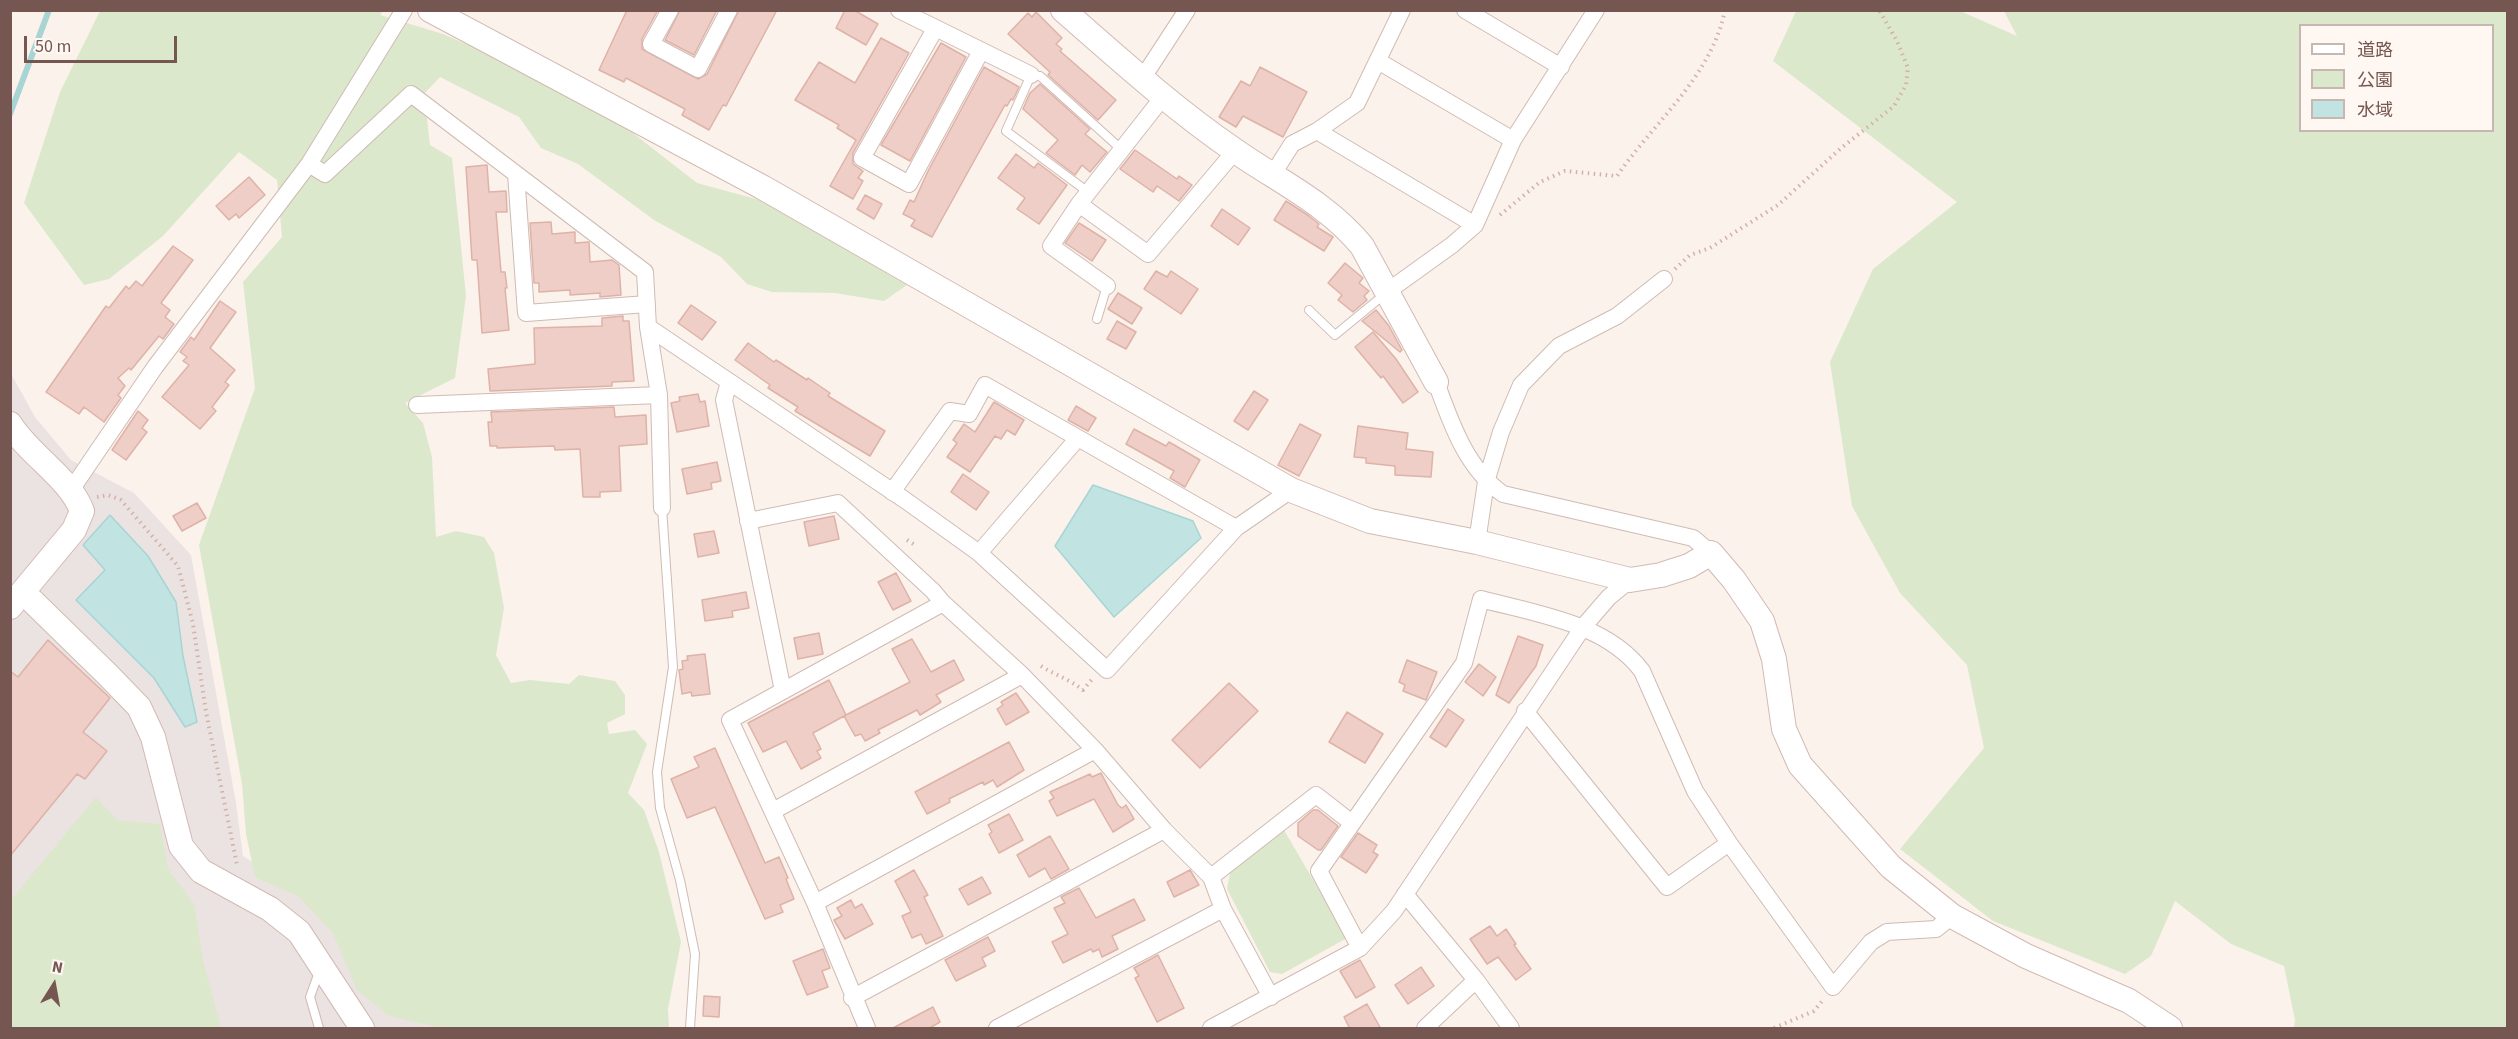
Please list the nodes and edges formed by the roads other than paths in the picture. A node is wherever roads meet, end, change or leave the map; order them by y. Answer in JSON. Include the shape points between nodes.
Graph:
{"nodes":[{"id":1,"x":404,"y":10,"type":"edge"},
{"id":2,"x":430,"y":10,"type":"edge"},
{"id":3,"x":670,"y":10,"type":"edge"},
{"id":4,"x":729,"y":10,"type":"edge"},
{"id":5,"x":899,"y":10,"type":"edge"},
{"id":6,"x":1063,"y":10,"type":"edge"},
{"id":7,"x":1186,"y":10,"type":"edge"},
{"id":8,"x":1402,"y":10,"type":"edge"},
{"id":9,"x":1465,"y":10,"type":"edge"},
{"id":10,"x":1596,"y":10,"type":"edge"},
{"id":11,"x":935,"y":29,"type":"junction"},
{"id":12,"x":981,"y":51,"type":"junction"},
{"id":13,"x":1378,"y":61,"type":"junction"},
{"id":14,"x":1561,"y":68,"type":"junction"},
{"id":15,"x":1031,"y":75,"type":"junction"},
{"id":16,"x":1142,"y":79,"type":"junction"},
{"id":17,"x":1163,"y":97,"type":"junction"},
{"id":18,"x":1317,"y":131,"type":"junction"},
{"id":19,"x":1513,"y":140,"type":"junction"},
{"id":20,"x":1121,"y":149,"type":"junction"},
{"id":21,"x":1235,"y":151,"type":"junction"},
{"id":22,"x":309,"y":164,"type":"junction"},
{"id":23,"x":516,"y":174,"type":"junction"},
{"id":24,"x":1273,"y":174,"type":"junction"},
{"id":25,"x":1083,"y":198,"type":"junction"},
{"id":26,"x":1474,"y":225,"type":"junction"},
{"id":27,"x":1664,"y":279,"type":"road end"},
{"id":28,"x":1107,"y":286,"type":"joint"},
{"id":29,"x":1388,"y":291,"type":"junction"},
{"id":30,"x":647,"y":304,"type":"junction"},
{"id":31,"x":1309,"y":310,"type":"dead end"},
{"id":32,"x":1097,"y":319,"type":"dead end"},
{"id":33,"x":648,"y":327,"type":"junction"},
{"id":34,"x":729,"y":382,"type":"junction"},
{"id":35,"x":1436,"y":382,"type":"joint"},
{"id":36,"x":659,"y":395,"type":"junction"},
{"id":37,"x":417,"y":405,"type":"dead end"},
{"id":38,"x":10,"y":424,"type":"edge"},
{"id":39,"x":1078,"y":438,"type":"junction"},
{"id":40,"x":1486,"y":482,"type":"junction"},
{"id":41,"x":1291,"y":490,"type":"junction"},
{"id":42,"x":892,"y":492,"type":"junction"},
{"id":43,"x":75,"y":496,"type":"junction"},
{"id":44,"x":662,"y":508,"type":"joint"},
{"id":45,"x":748,"y":521,"type":"junction"},
{"id":46,"x":1236,"y":528,"type":"junction"},
{"id":47,"x":1477,"y":542,"type":"junction"},
{"id":48,"x":979,"y":553,"type":"junction"},
{"id":49,"x":1712,"y":553,"type":"junction"},
{"id":50,"x":1630,"y":580,"type":"junction"},
{"id":51,"x":17,"y":599,"type":"edge"},
{"id":52,"x":942,"y":603,"type":"junction"},
{"id":53,"x":1583,"y":627,"type":"junction"},
{"id":54,"x":1022,"y":675,"type":"junction"},
{"id":55,"x":783,"y":691,"type":"junction"},
{"id":56,"x":1525,"y":711,"type":"junction"},
{"id":57,"x":1095,"y":750,"type":"junction"},
{"id":58,"x":773,"y":811,"type":"junction"},
{"id":59,"x":1352,"y":822,"type":"junction"},
{"id":60,"x":1164,"y":830,"type":"junction"},
{"id":61,"x":1729,"y":843,"type":"junction"},
{"id":62,"x":1211,"y":877,"type":"junction"},
{"id":63,"x":1405,"y":894,"type":"junction"},
{"id":64,"x":815,"y":903,"type":"junction"},
{"id":65,"x":1223,"y":909,"type":"junction"},
{"id":66,"x":1952,"y":916,"type":"junction"},
{"id":67,"x":1360,"y":948,"type":"junction"},
{"id":68,"x":322,"y":966,"type":"junction"},
{"id":69,"x":1476,"y":980,"type":"junction"},
{"id":70,"x":1271,"y":997,"type":"junction"},
{"id":71,"x":852,"y":998,"type":"junction"},
{"id":72,"x":319,"y":1029,"type":"edge"},
{"id":73,"x":362,"y":1029,"type":"edge"},
{"id":74,"x":690,"y":1029,"type":"edge"},
{"id":75,"x":867,"y":1029,"type":"edge"},
{"id":76,"x":997,"y":1029,"type":"edge"},
{"id":77,"x":1211,"y":1029,"type":"edge"},
{"id":78,"x":1425,"y":1029,"type":"edge"},
{"id":79,"x":1511,"y":1029,"type":"edge"},
{"id":80,"x":2170,"y":1029,"type":"edge"}],
"edges":[{"from":1,"to":22,"type":"street"},
{"from":2,"to":41,"type":"street","via":[[762,187]]},
{"from":3,"to":4,"type":"street","via":[[651,44],[698,69]]},
{"from":5,"to":11,"type":"street"},
{"from":6,"to":16,"type":"street"},
{"from":7,"to":16,"type":"street"},
{"from":8,"to":13,"type":"street"},
{"from":9,"to":14,"type":"street"},
{"from":10,"to":14,"type":"street"},
{"from":11,"to":12,"type":"street"},
{"from":11,"to":12,"type":"street","via":[[862,158],[909,184]]},
{"from":12,"to":15,"type":"street"},
{"from":13,"to":18,"type":"street","via":[[1357,103]]},
{"from":13,"to":19,"type":"street"},
{"from":14,"to":19,"type":"street"},
{"from":15,"to":20,"type":"lane","via":[[1040,76]]},
{"from":15,"to":25,"type":"lane","via":[[1006,131]]},
{"from":16,"to":17,"type":"street"},
{"from":17,"to":20,"type":"street"},
{"from":17,"to":21,"type":"street"},
{"from":18,"to":24,"type":"street","via":[[1293,144]]},
{"from":18,"to":26,"type":"street"},
{"from":19,"to":26,"type":"street"},
{"from":20,"to":25,"type":"street"},
{"from":21,"to":24,"type":"street"},
{"from":21,"to":25,"type":"street","via":[[1148,254]]},
{"from":22,"to":23,"type":"street","via":[[325,174],[411,94]]},
{"from":22,"to":43,"type":"street","via":[[155,367]]},
{"from":23,"to":30,"type":"street","via":[[645,272]]},
{"from":23,"to":30,"type":"street","via":[[526,313]]},
{"from":24,"to":29,"type":"street","via":[[1346,225]]},
{"from":25,"to":28,"type":"street","via":[[1051,246]]},
{"from":26,"to":29,"type":"street"},
{"from":27,"to":40,"type":"street","via":[[1617,316],[1558,346],[1521,385]]},
{"from":28,"to":32,"type":"lane"},
{"from":29,"to":31,"type":"lane","via":[[1335,335]]},
{"from":29,"to":35,"type":"street"},
{"from":30,"to":33,"type":"street"},
{"from":33,"to":34,"type":"street"},
{"from":33,"to":36,"type":"street"},
{"from":34,"to":42,"type":"street"},
{"from":34,"to":45,"type":"street","via":[[724,400]]},
{"from":35,"to":40,"type":"street","via":[[1454,433]]},
{"from":36,"to":37,"type":"street"},
{"from":36,"to":44,"type":"street"},
{"from":38,"to":43,"type":"street"},
{"from":39,"to":42,"type":"street","via":[[985,385],[969,414],[950,411]]},
{"from":39,"to":46,"type":"street"},
{"from":39,"to":48,"type":"street"},
{"from":40,"to":47,"type":"street"},
{"from":40,"to":49,"type":"street","via":[[1503,494],[1693,537]]},
{"from":41,"to":46,"type":"street"},
{"from":41,"to":47,"type":"street","via":[[1370,521]]},
{"from":42,"to":48,"type":"street"},
{"from":43,"to":51,"type":"street","via":[[82,511],[74,530]]},
{"from":44,"to":74,"type":"lane","via":[[673,667],[657,772],[660,808],[695,954]]},
{"from":45,"to":52,"type":"street","via":[[838,503]]},
{"from":45,"to":55,"type":"street"},
{"from":46,"to":48,"type":"street","via":[[1107,670]]},
{"from":47,"to":50,"type":"street"},
{"from":49,"to":50,"type":"street","via":[[1689,566]]},
{"from":49,"to":66,"type":"street","via":[[1762,621],[1774,659],[1784,729],[1800,765],[1891,867]]},
{"from":50,"to":53,"type":"street"},
{"from":51,"to":68,"type":"street","via":[[107,674],[139,707],[153,736],[181,846],[201,871],[270,909],[299,932]]},
{"from":52,"to":54,"type":"street"},
{"from":52,"to":55,"type":"street"},
{"from":53,"to":56,"type":"street"},
{"from":53,"to":59,"type":"street","via":[[1481,600],[1464,663]]},
{"from":53,"to":61,"type":"street","via":[[1629,654],[1642,671],[1695,791]]},
{"from":54,"to":57,"type":"street"},
{"from":54,"to":58,"type":"street"},
{"from":55,"to":58,"type":"street","via":[[729,720]]},
{"from":56,"to":61,"type":"street","via":[[1666,887]]},
{"from":56,"to":63,"type":"street"},
{"from":57,"to":60,"type":"street"},
{"from":57,"to":64,"type":"street"},
{"from":58,"to":64,"type":"street"},
{"from":59,"to":62,"type":"street","via":[[1316,795]]},
{"from":59,"to":67,"type":"street","via":[[1318,871]]},
{"from":60,"to":62,"type":"street"},
{"from":60,"to":71,"type":"street"},
{"from":61,"to":66,"type":"street","via":[[1833,987],[1871,942],[1887,932],[1936,929]]},
{"from":62,"to":65,"type":"street"},
{"from":63,"to":67,"type":"street"},
{"from":63,"to":69,"type":"street"},
{"from":64,"to":71,"type":"street"},
{"from":65,"to":70,"type":"street"},
{"from":65,"to":76,"type":"street"},
{"from":66,"to":80,"type":"street","via":[[2026,956],[2129,1001]]},
{"from":67,"to":70,"type":"street"},
{"from":68,"to":72,"type":"lane","via":[[310,997]]},
{"from":68,"to":73,"type":"street"},
{"from":69,"to":78,"type":"street"},
{"from":69,"to":79,"type":"street"},
{"from":70,"to":77,"type":"street"},
{"from":71,"to":75,"type":"street"}]}
